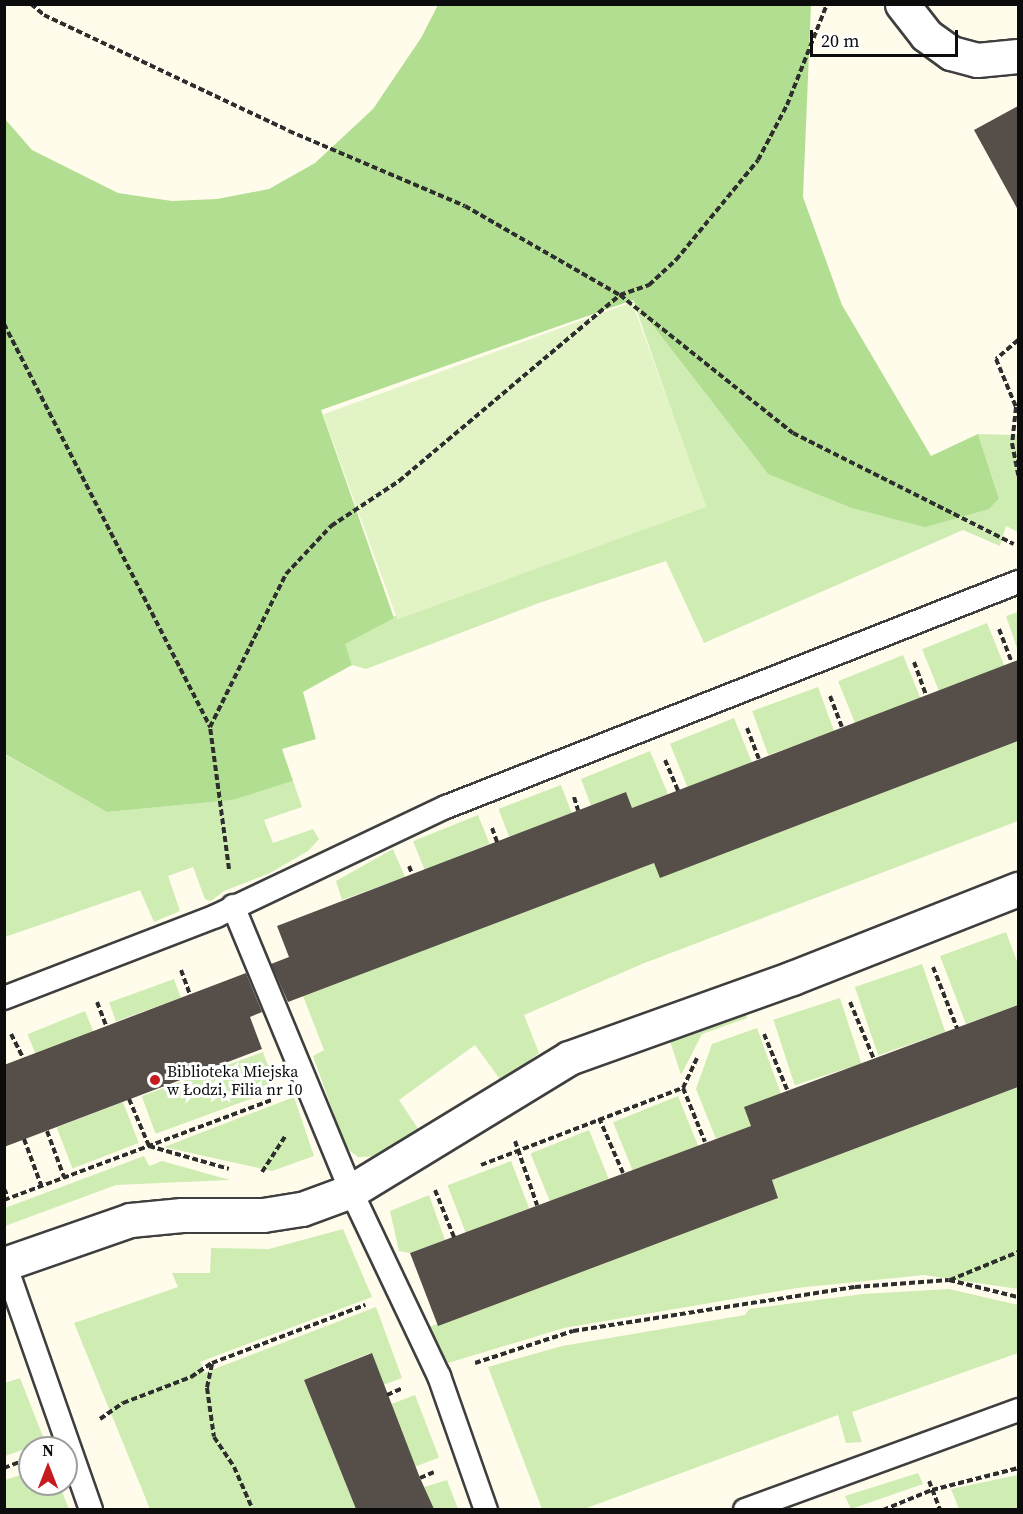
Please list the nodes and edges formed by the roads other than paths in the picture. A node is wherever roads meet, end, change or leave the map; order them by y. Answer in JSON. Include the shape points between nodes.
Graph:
{"nodes":[{"id":1,"x":902,"y":4,"type":"edge"},
{"id":2,"x":1018,"y":56,"type":"edge"},
{"id":3,"x":1018,"y":582,"type":"edge"},
{"id":4,"x":1018,"y":890,"type":"edge"},
{"id":5,"x":233,"y":906,"type":"junction"},
{"id":6,"x":4,"y":998,"type":"edge"},
{"id":7,"x":351,"y":1191,"type":"junction"},
{"id":8,"x":5,"y":1264,"type":"edge"},
{"id":9,"x":1018,"y":1410,"type":"edge"},
{"id":10,"x":91,"y":1509,"type":"edge"},
{"id":11,"x":486,"y":1509,"type":"edge"},
{"id":12,"x":745,"y":1509,"type":"edge"}],
"edges":[{"from":1,"to":2,"type":"street","via":[[927,35],[951,53],[977,60]]},
{"from":3,"to":5,"type":"lane","via":[[446,807]]},
{"from":4,"to":7,"type":"street","via":[[569,1058]]},
{"from":5,"to":6,"type":"lane"},
{"from":5,"to":7,"type":"lane"},
{"from":7,"to":8,"type":"street","via":[[302,1209],[263,1215],[130,1220]]},
{"from":7,"to":11,"type":"lane","via":[[439,1376]]},
{"from":8,"to":10,"type":"lane"},
{"from":9,"to":12,"type":"lane"}]}
